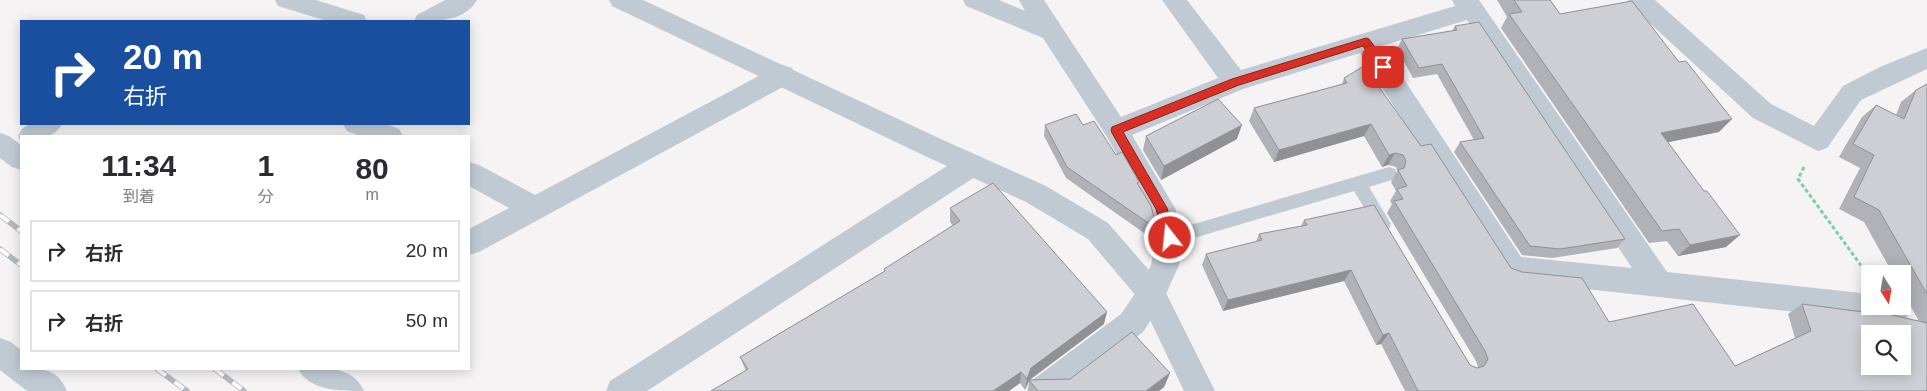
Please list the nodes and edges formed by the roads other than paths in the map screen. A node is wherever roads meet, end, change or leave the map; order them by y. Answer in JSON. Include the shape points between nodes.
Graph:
{"nodes":[{"id":1,"x":287,"y":0,"type":"edge"},
{"id":2,"x":465,"y":0,"type":"edge"},
{"id":3,"x":621,"y":0,"type":"edge"},
{"id":4,"x":975,"y":0,"type":"edge"},
{"id":5,"x":1031,"y":0,"type":"edge"},
{"id":6,"x":1174,"y":0,"type":"edge"},
{"id":7,"x":1640,"y":0,"type":"edge"},
{"id":8,"x":1469,"y":4,"type":"edge"},
{"id":9,"x":352,"y":20,"type":"edge"},
{"id":10,"x":428,"y":20,"type":"edge"},
{"id":11,"x":1053,"y":32,"type":"junction"},
{"id":12,"x":1366,"y":42,"type":"junction"},
{"id":13,"x":1927,"y":58,"type":"edge"},
{"id":14,"x":783,"y":75,"type":"junction"},
{"id":15,"x":1235,"y":82,"type":"junction"},
{"id":16,"x":47,"y":125,"type":"edge"},
{"id":17,"x":359,"y":125,"type":"edge"},
{"id":18,"x":1116,"y":130,"type":"junction"},
{"id":19,"x":33,"y":135,"type":"edge"},
{"id":20,"x":387,"y":135,"type":"edge"},
{"id":21,"x":971,"y":165,"type":"junction"},
{"id":22,"x":470,"y":174,"type":"edge"},
{"id":23,"x":1389,"y":174,"type":"dead end"},
{"id":24,"x":1358,"y":183,"type":"junction"},
{"id":25,"x":533,"y":208,"type":"junction"},
{"id":26,"x":1170,"y":238,"type":"junction"},
{"id":27,"x":470,"y":242,"type":"edge"},
{"id":28,"x":1393,"y":242,"type":"edge"},
{"id":29,"x":1659,"y":284,"type":"junction"},
{"id":30,"x":1152,"y":294,"type":"junction"},
{"id":31,"x":1861,"y":306,"type":"edge"},
{"id":32,"x":21,"y":370,"type":"edge"},
{"id":33,"x":315,"y":370,"type":"edge"},
{"id":34,"x":51,"y":391,"type":"edge"},
{"id":35,"x":348,"y":391,"type":"edge"},
{"id":36,"x":621,"y":391,"type":"edge"},
{"id":37,"x":1042,"y":391,"type":"edge"},
{"id":38,"x":1200,"y":391,"type":"edge"}],
"edges":[{"from":1,"to":9,"type":"street"},
{"from":2,"to":10,"type":"street"},
{"from":3,"to":14,"type":"street"},
{"from":4,"to":11,"type":"street"},
{"from":5,"to":11,"type":"street"},
{"from":6,"to":15,"type":"street"},
{"from":7,"to":13,"type":"street","via":[[1762,111],[1818,140],[1852,93]]},
{"from":8,"to":12,"type":"street"},
{"from":8,"to":29,"type":"street"},
{"from":11,"to":18,"type":"street"},
{"from":12,"to":15,"type":"street"},
{"from":12,"to":29,"type":"street","via":[[1513,269]]},
{"from":14,"to":21,"type":"street"},
{"from":14,"to":25,"type":"street"},
{"from":15,"to":18,"type":"street"},
{"from":16,"to":19,"type":"street"},
{"from":17,"to":20,"type":"street"},
{"from":18,"to":26,"type":"street","via":[[1161,208]]},
{"from":21,"to":30,"type":"street","via":[[1036,194],[1098,231]]},
{"from":21,"to":36,"type":"street"},
{"from":22,"to":25,"type":"street"},
{"from":23,"to":24,"type":"lane"},
{"from":24,"to":26,"type":"lane"},
{"from":24,"to":28,"type":"lane"},
{"from":25,"to":27,"type":"street"},
{"from":26,"to":30,"type":"street","via":[[1166,265]]},
{"from":29,"to":31,"type":"street"},
{"from":30,"to":37,"type":"street","via":[[1132,323]]},
{"from":30,"to":38,"type":"street"},
{"from":32,"to":34,"type":"street"},
{"from":33,"to":35,"type":"street"}]}
